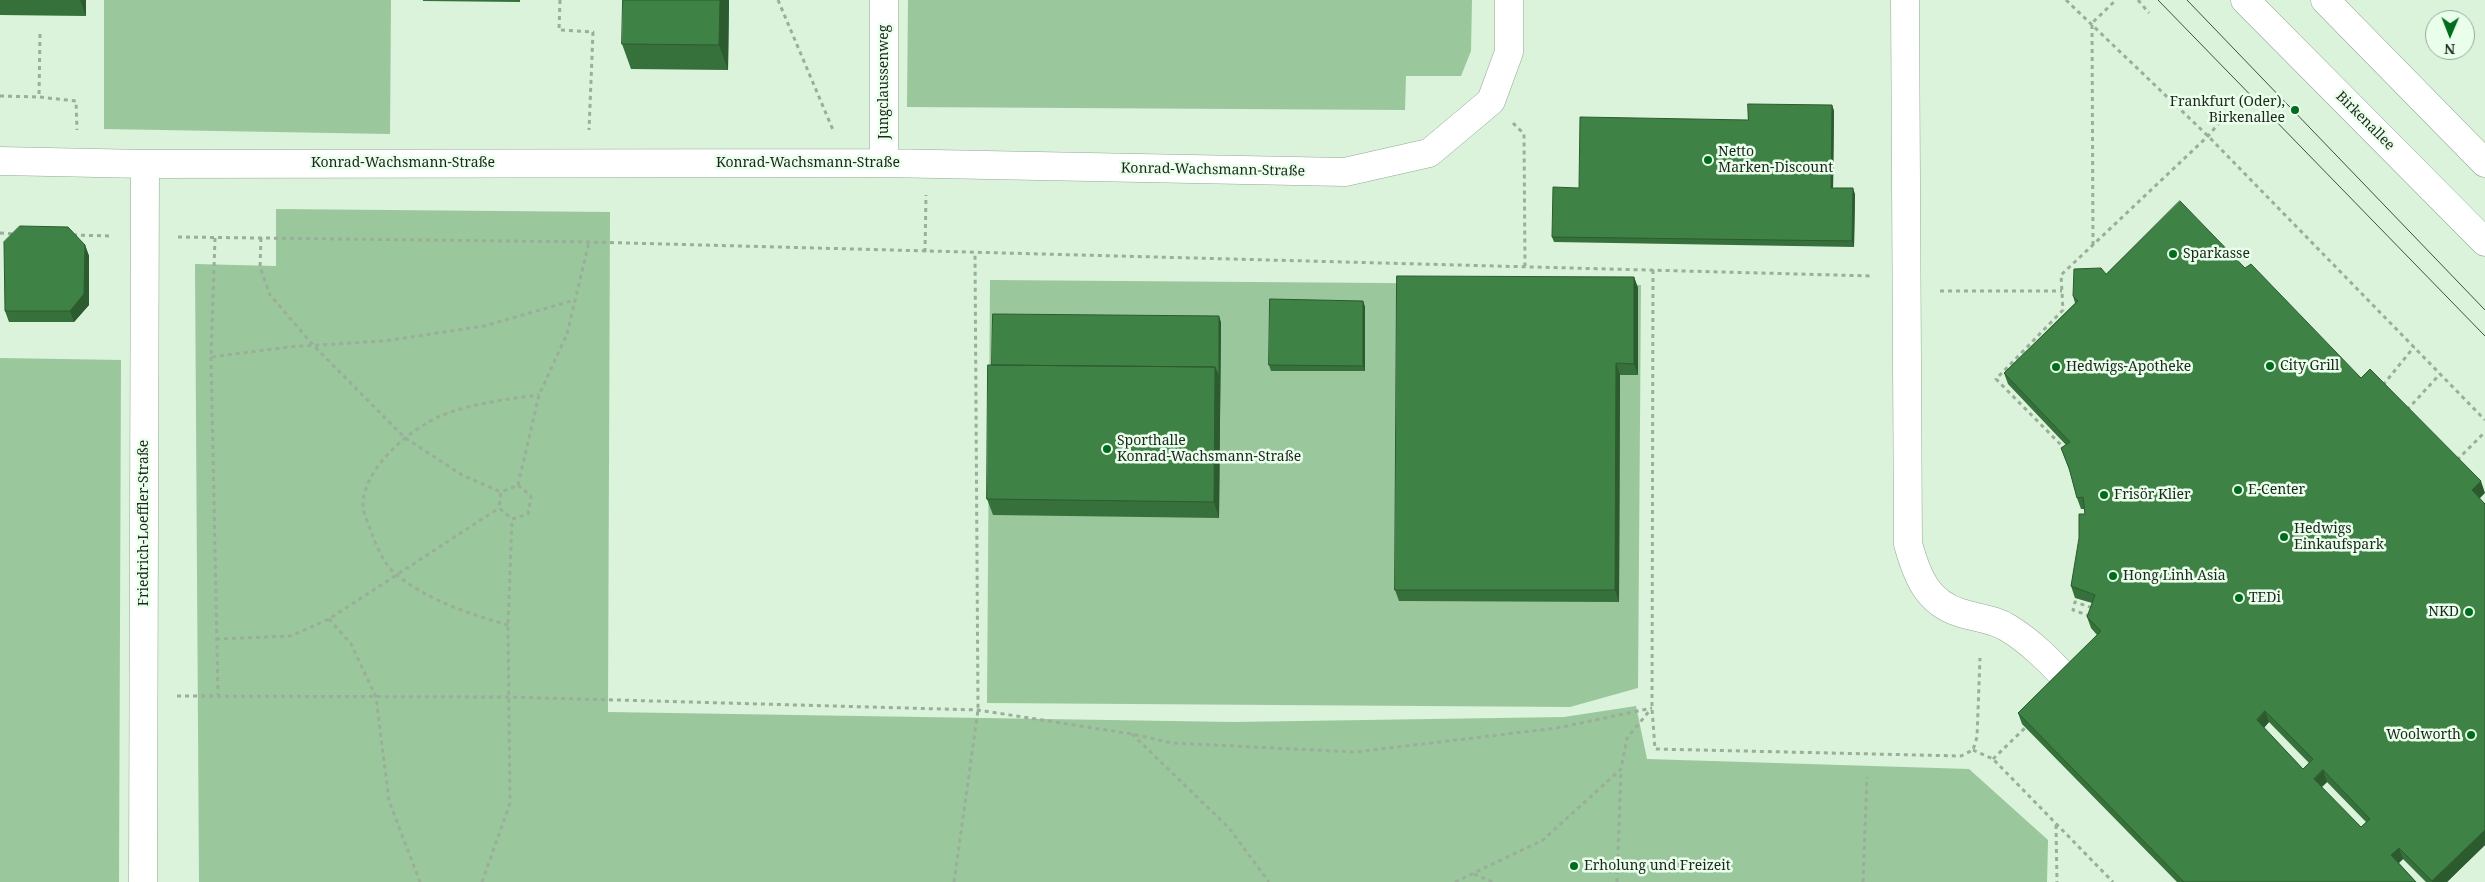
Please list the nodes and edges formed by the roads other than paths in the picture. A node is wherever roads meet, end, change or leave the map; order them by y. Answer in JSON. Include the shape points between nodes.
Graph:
{"nodes":[{"id":1,"x":884,"y":0,"type":"edge"},
{"id":2,"x":1509,"y":0,"type":"edge"},
{"id":3,"x":1906,"y":0,"type":"edge"},
{"id":4,"x":2245,"y":0,"type":"edge"},
{"id":5,"x":2325,"y":0,"type":"edge"},
{"id":6,"x":0,"y":161,"type":"edge"},
{"id":7,"x":884,"y":163,"type":"junction"},
{"id":8,"x":2485,"y":163,"type":"edge"},
{"id":9,"x":145,"y":164,"type":"junction"},
{"id":10,"x":2485,"y":242,"type":"edge"},
{"id":11,"x":2085,"y":698,"type":"edge"},
{"id":12,"x":143,"y":882,"type":"edge"}],
"edges":[{"from":1,"to":7,"type":"street","name":"Jungclaussenweg"},
{"from":2,"to":7,"type":"street","name":"Konrad-Wachsmann-Straße","via":[[1509,52],[1490,100],[1429,153],[1345,172]]},
{"from":3,"to":11,"type":"street","via":[[1908,544],[1916,573],[1923,587],[1937,602],[2008,628],[2042,653]]},
{"from":4,"to":10,"type":"street","name":"Birkenallee"},
{"from":5,"to":8,"type":"street"},
{"from":6,"to":9,"type":"street","name":"Konrad-Wachsmann-Straße"},
{"from":7,"to":9,"type":"street","name":"Konrad-Wachsmann-Straße"},
{"from":9,"to":12,"type":"street","name":"Friedrich-Loeffler-Straße"}]}
